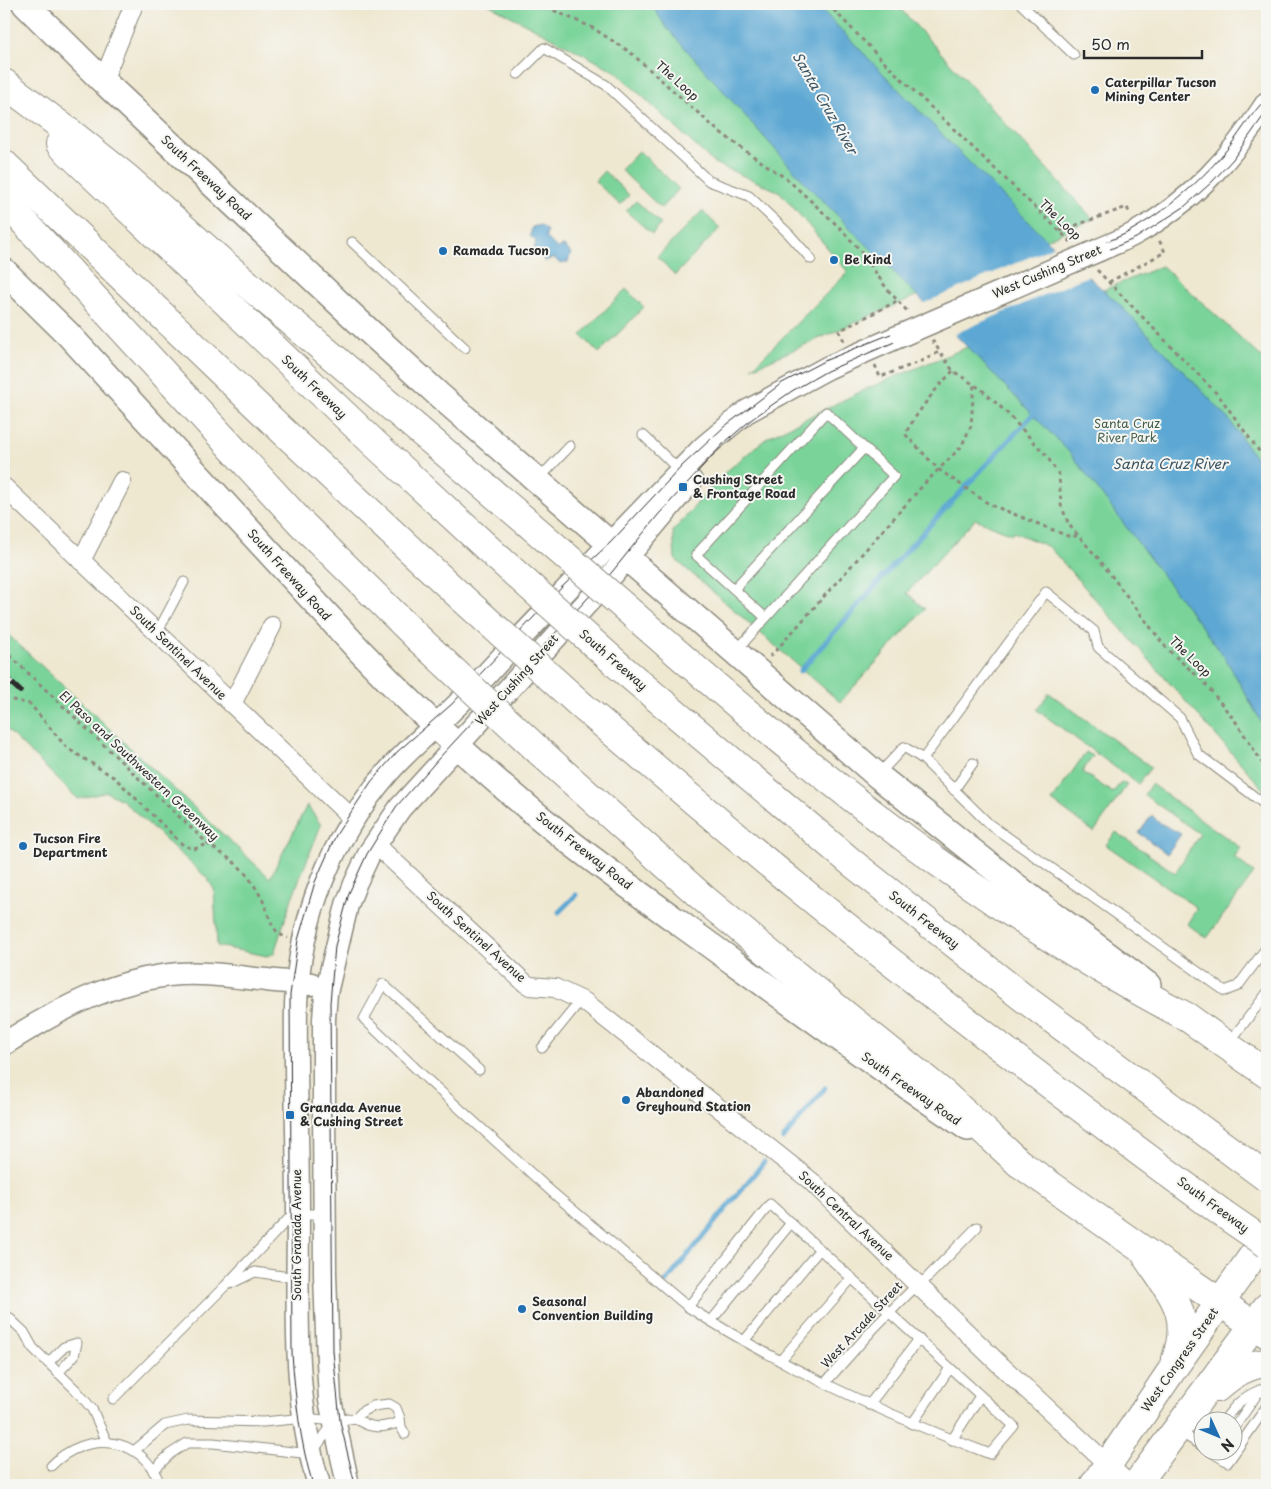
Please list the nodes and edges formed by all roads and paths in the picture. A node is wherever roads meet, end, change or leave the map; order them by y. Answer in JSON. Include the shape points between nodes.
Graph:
{"nodes":[{"id":1,"x":25,"y":4,"type":"edge"},
{"id":2,"x":134,"y":4,"type":"edge"},
{"id":3,"x":539,"y":4,"type":"edge"},
{"id":4,"x":828,"y":4,"type":"edge"},
{"id":5,"x":1021,"y":4,"type":"edge"},
{"id":6,"x":1074,"y":56,"type":"dead end"},
{"id":7,"x":518,"y":74,"type":"dead end"},
{"id":8,"x":102,"y":81,"type":"junction"},
{"id":9,"x":4,"y":83,"type":"edge"},
{"id":10,"x":4,"y":90,"type":"edge"},
{"id":11,"x":1267,"y":103,"type":"edge"},
{"id":12,"x":4,"y":164,"type":"edge"},
{"id":13,"x":4,"y":200,"type":"edge"},
{"id":14,"x":1130,"y":215,"type":"dead end"},
{"id":15,"x":1060,"y":232,"type":"junction"},
{"id":16,"x":1158,"y":239,"type":"dead end"},
{"id":17,"x":352,"y":242,"type":"dead end"},
{"id":18,"x":1073,"y":245,"type":"dead end"},
{"id":19,"x":1095,"y":257,"type":"junction"},
{"id":20,"x":811,"y":259,"type":"dead end"},
{"id":21,"x":4,"y":271,"type":"edge"},
{"id":22,"x":1109,"y":282,"type":"junction"},
{"id":23,"x":896,"y":301,"type":"junction"},
{"id":24,"x":909,"y":314,"type":"dead end"},
{"id":25,"x":929,"y":335,"type":"dead end"},
{"id":26,"x":844,"y":342,"type":"dead end"},
{"id":27,"x":465,"y":348,"type":"dead end"},
{"id":28,"x":939,"y":352,"type":"junction"},
{"id":29,"x":875,"y":365,"type":"dead end"},
{"id":30,"x":953,"y":370,"type":"junction"},
{"id":31,"x":974,"y":384,"type":"junction"},
{"id":32,"x":788,"y":388,"type":"junction"},
{"id":33,"x":643,"y":435,"type":"dead end"},
{"id":34,"x":570,"y":446,"type":"dead end"},
{"id":35,"x":864,"y":448,"type":"junction"},
{"id":36,"x":1267,"y":462,"type":"edge"},
{"id":37,"x":938,"y":469,"type":"junction"},
{"id":38,"x":680,"y":471,"type":"junction"},
{"id":39,"x":538,"y":480,"type":"junction"},
{"id":40,"x":122,"y":482,"type":"dead end"},
{"id":41,"x":4,"y":487,"type":"edge"},
{"id":42,"x":1077,"y":536,"type":"junction"},
{"id":43,"x":619,"y":550,"type":"junction"},
{"id":44,"x":81,"y":561,"type":"junction"},
{"id":45,"x":184,"y":582,"type":"dead end"},
{"id":46,"x":734,"y":589,"type":"junction"},
{"id":47,"x":766,"y":618,"type":"junction"},
{"id":48,"x":272,"y":626,"type":"dead end"},
{"id":49,"x":157,"y":632,"type":"junction"},
{"id":50,"x":4,"y":650,"type":"edge"},
{"id":51,"x":736,"y":652,"type":"junction"},
{"id":52,"x":770,"y":657,"type":"dead end"},
{"id":53,"x":4,"y":698,"type":"edge"},
{"id":54,"x":232,"y":704,"type":"junction"},
{"id":55,"x":436,"y":725,"type":"junction"},
{"id":56,"x":457,"y":745,"type":"junction"},
{"id":57,"x":923,"y":759,"type":"junction"},
{"id":58,"x":973,"y":763,"type":"dead end"},
{"id":59,"x":1267,"y":770,"type":"edge"},
{"id":60,"x":878,"y":776,"type":"junction"},
{"id":61,"x":954,"y":790,"type":"junction"},
{"id":62,"x":1267,"y":806,"type":"edge"},
{"id":63,"x":353,"y":819,"type":"junction"},
{"id":64,"x":208,"y":844,"type":"junction"},
{"id":65,"x":375,"y":844,"type":"junction"},
{"id":66,"x":303,"y":940,"type":"junction"},
{"id":67,"x":1267,"y":947,"type":"edge"},
{"id":68,"x":297,"y":982,"type":"junction"},
{"id":69,"x":534,"y":986,"type":"joint"},
{"id":70,"x":327,"y":987,"type":"junction"},
{"id":71,"x":1266,"y":999,"type":"edge"},
{"id":72,"x":581,"y":1000,"type":"junction"},
{"id":73,"x":1186,"y":1017,"type":"junction"},
{"id":74,"x":4,"y":1044,"type":"edge"},
{"id":75,"x":1227,"y":1046,"type":"junction"},
{"id":76,"x":542,"y":1048,"type":"dead end"},
{"id":77,"x":479,"y":1070,"type":"dead end"},
{"id":78,"x":1267,"y":1074,"type":"edge"},
{"id":79,"x":1019,"y":1163,"type":"junction"},
{"id":80,"x":1261,"y":1173,"type":"edge"},
{"id":81,"x":298,"y":1214,"type":"junction"},
{"id":82,"x":325,"y":1214,"type":"junction"},
{"id":83,"x":791,"y":1223,"type":"junction"},
{"id":84,"x":977,"y":1227,"type":"dead end"},
{"id":85,"x":1267,"y":1236,"type":"edge"},
{"id":86,"x":1267,"y":1244,"type":"edge"},
{"id":87,"x":1140,"y":1248,"type":"junction"},
{"id":88,"x":820,"y":1249,"type":"junction"},
{"id":89,"x":298,"y":1278,"type":"junction"},
{"id":90,"x":852,"y":1278,"type":"junction"},
{"id":91,"x":918,"y":1285,"type":"junction"},
{"id":92,"x":225,"y":1286,"type":"junction"},
{"id":93,"x":1220,"y":1302,"type":"junction"},
{"id":94,"x":688,"y":1307,"type":"junction"},
{"id":95,"x":890,"y":1312,"type":"junction"},
{"id":96,"x":4,"y":1313,"type":"edge"},
{"id":97,"x":711,"y":1321,"type":"junction"},
{"id":98,"x":1263,"y":1322,"type":"edge"},
{"id":99,"x":919,"y":1339,"type":"junction"},
{"id":100,"x":744,"y":1341,"type":"junction"},
{"id":101,"x":780,"y":1361,"type":"junction"},
{"id":102,"x":48,"y":1363,"type":"junction"},
{"id":103,"x":1267,"y":1363,"type":"edge"},
{"id":104,"x":950,"y":1368,"type":"junction"},
{"id":105,"x":1172,"y":1370,"type":"junction"},
{"id":106,"x":58,"y":1373,"type":"junction"},
{"id":107,"x":825,"y":1384,"type":"junction"},
{"id":108,"x":1264,"y":1392,"type":"edge"},
{"id":109,"x":980,"y":1396,"type":"junction"},
{"id":110,"x":113,"y":1399,"type":"dead end"},
{"id":111,"x":869,"y":1405,"type":"junction"},
{"id":112,"x":1267,"y":1406,"type":"edge"},
{"id":113,"x":1231,"y":1412,"type":"edge"},
{"id":114,"x":1244,"y":1416,"type":"edge"},
{"id":115,"x":305,"y":1418,"type":"junction"},
{"id":116,"x":345,"y":1420,"type":"junction"},
{"id":117,"x":1185,"y":1420,"type":"junction"},
{"id":118,"x":400,"y":1422,"type":"junction"},
{"id":119,"x":912,"y":1424,"type":"junction"},
{"id":120,"x":1194,"y":1433,"type":"edge"},
{"id":121,"x":404,"y":1434,"type":"dead end"},
{"id":122,"x":1244,"y":1439,"type":"edge"},
{"id":123,"x":952,"y":1440,"type":"junction"},
{"id":124,"x":107,"y":1442,"type":"junction"},
{"id":125,"x":134,"y":1451,"type":"junction"},
{"id":126,"x":311,"y":1454,"type":"junction"},
{"id":127,"x":51,"y":1466,"type":"dead end"},
{"id":128,"x":154,"y":1471,"type":"junction"},
{"id":129,"x":1101,"y":1475,"type":"edge"},
{"id":130,"x":160,"y":1485,"type":"edge"},
{"id":131,"x":319,"y":1485,"type":"edge"},
{"id":132,"x":348,"y":1485,"type":"edge"},
{"id":133,"x":1130,"y":1485,"type":"edge"},
{"id":134,"x":1136,"y":1485,"type":"edge"}],
"edges":[{"from":1,"to":8,"type":"main road","name":"South Freeway Road"},
{"from":2,"to":8,"type":"street"},
{"from":3,"to":23,"type":"path","name":"The Loop","via":[[591,26],[630,52],[715,128],[787,179],[860,250]]},
{"from":4,"to":15,"type":"path","name":"The Loop"},
{"from":5,"to":6,"type":"lane"},
{"from":7,"to":20,"type":"lane","via":[[544,48],[606,85],[709,181],[749,196],[790,234]]},
{"from":8,"to":39,"type":"main road","name":"South Freeway Road","via":[[358,322]]},
{"from":9,"to":73,"type":"main road","bridge":true,"via":[[127,178],[806,762],[907,841],[991,900],[1120,981]]},
{"from":10,"to":80,"type":"main road","name":"South Freeway","bridge":true,"via":[[368,437],[619,666],[889,893],[1021,996]]},
{"from":11,"to":19,"type":"street","name":"West Cushing Street","via":[[1230,156],[1186,200]]},
{"from":12,"to":86,"type":"main road","name":"South Freeway","bridge":true,"via":[[368,511],[582,706],[848,928],[1113,1132]]},
{"from":13,"to":79,"type":"main road","bridge":true,"via":[[296,517],[418,638],[539,752],[703,898],[945,1095]]},
{"from":14,"to":15,"type":"path","via":[[1127,207]]},
{"from":15,"to":18,"type":"path","name":"The Loop"},
{"from":16,"to":22,"type":"path","via":[[1165,252]]},
{"from":17,"to":27,"type":"lane"},
{"from":19,"to":22,"type":"path"},
{"from":19,"to":32,"type":"street","name":"West Cushing Street","bridge":true,"via":[[902,335]]},
{"from":21,"to":55,"type":"main road","name":"South Freeway Road","via":[[68,334],[340,631]]},
{"from":22,"to":36,"type":"path","via":[[1218,396]]},
{"from":23,"to":24,"type":"path","name":"The Loop"},
{"from":23,"to":26,"type":"path","via":[[839,331]]},
{"from":25,"to":28,"type":"path","name":"The Loop"},
{"from":28,"to":29,"type":"path","via":[[880,377]]},
{"from":28,"to":30,"type":"path","name":"The Loop"},
{"from":30,"to":31,"type":"path","name":"The Loop"},
{"from":30,"to":37,"type":"path","via":[[916,414],[905,434]]},
{"from":31,"to":37,"type":"path","via":[[971,426],[961,447]]},
{"from":31,"to":42,"type":"path","name":"The Loop","via":[[1006,412],[1046,455],[1059,475],[1061,505]]},
{"from":32,"to":38,"type":"street","name":"West Cushing Street","via":[[739,417]]},
{"from":32,"to":43,"type":"street","name":"West Cushing Street","via":[[724,444],[665,510]]},
{"from":33,"to":38,"type":"lane"},
{"from":34,"to":39,"type":"lane"},
{"from":35,"to":46,"type":"lane"},
{"from":35,"to":46,"type":"lane","via":[[826,412],[696,555]]},
{"from":35,"to":47,"type":"lane","via":[[894,476]]},
{"from":37,"to":42,"type":"path","via":[[989,504],[1068,536]]},
{"from":37,"to":52,"type":"path"},
{"from":38,"to":43,"type":"street","name":"West Cushing Street"},
{"from":39,"to":43,"type":"main road","name":"South Freeway Road"},
{"from":40,"to":44,"type":"street"},
{"from":41,"to":44,"type":"street","name":"South Sentinel Avenue"},
{"from":42,"to":59,"type":"path","name":"The Loop","via":[[1098,558],[1167,649],[1203,681],[1231,715]]},
{"from":43,"to":51,"type":"main road","name":"South Freeway Road"},
{"from":43,"to":55,"type":"street","name":"West Cushing Street"},
{"from":43,"to":56,"type":"street","name":"West Cushing Street"},
{"from":44,"to":49,"type":"street","name":"South Sentinel Avenue"},
{"from":45,"to":49,"type":"lane"},
{"from":46,"to":47,"type":"lane"},
{"from":47,"to":51,"type":"lane"},
{"from":48,"to":54,"type":"street"},
{"from":49,"to":54,"type":"street","name":"South Sentinel Avenue"},
{"from":50,"to":64,"type":"path","name":"El Paso and Southwestern Greenway"},
{"from":51,"to":60,"type":"main road","name":"South Freeway Road"},
{"from":53,"to":64,"type":"path","via":[[30,704],[67,748],[115,778],[183,845],[194,849]]},
{"from":54,"to":63,"type":"street","name":"South Sentinel Avenue"},
{"from":55,"to":56,"type":"main road","name":"South Freeway Road"},
{"from":55,"to":63,"type":"street","name":"West Cushing Street","via":[[388,772]]},
{"from":56,"to":65,"type":"street","name":"West Cushing Street","via":[[400,808]]},
{"from":56,"to":79,"type":"main road","name":"South Freeway Road","via":[[597,863]]},
{"from":57,"to":60,"type":"lane","via":[[904,747]]},
{"from":57,"to":61,"type":"lane"},
{"from":57,"to":62,"type":"lane","via":[[1046,592],[1094,631],[1098,647],[1180,718],[1198,754]]},
{"from":58,"to":61,"type":"lane"},
{"from":60,"to":73,"type":"main road","name":"South Freeway Road"},
{"from":61,"to":67,"type":"lane","via":[[990,824],[1225,991],[1238,986]]},
{"from":63,"to":66,"type":"street","name":"West Cushing Street","via":[[326,871]]},
{"from":64,"to":66,"type":"path","name":"El Paso and Southwestern Greenway","via":[[245,873],[261,896],[275,929],[284,937]]},
{"from":65,"to":69,"type":"street","name":"South Sentinel Avenue","via":[[526,983]]},
{"from":65,"to":70,"type":"street","name":"West Cushing Street","via":[[345,910]]},
{"from":66,"to":68,"type":"street","name":"West Cushing Street"},
{"from":68,"to":70,"type":"street"},
{"from":68,"to":74,"type":"street","via":[[204,974],[148,979],[115,987],[80,1001]]},
{"from":68,"to":81,"type":"street","name":"South Granada Avenue"},
{"from":69,"to":72,"type":"street","name":"South Central Avenue","via":[[555,988]]},
{"from":70,"to":82,"type":"street","via":[[324,1019]]},
{"from":71,"to":75,"type":"lane"},
{"from":72,"to":76,"type":"lane"},
{"from":72,"to":91,"type":"street","name":"South Central Avenue","via":[[811,1181]]},
{"from":73,"to":75,"type":"main road","name":"South Freeway Road"},
{"from":75,"to":78,"type":"main road","name":"South Freeway Road"},
{"from":77,"to":94,"type":"lane","via":[[383,984],[364,1019],[552,1193]]},
{"from":79,"to":87,"type":"main road","name":"South Freeway Road"},
{"from":81,"to":82,"type":"lane"},
{"from":81,"to":89,"type":"street","name":"South Granada Avenue"},
{"from":81,"to":92,"type":"lane","via":[[290,1216]]},
{"from":82,"to":116,"type":"street","via":[[330,1400]]},
{"from":83,"to":88,"type":"lane"},
{"from":83,"to":94,"type":"lane","via":[[770,1204]]},
{"from":83,"to":97,"type":"lane"},
{"from":84,"to":91,"type":"lane","name":"West Arcade Street"},
{"from":85,"to":93,"type":"main road","name":"West Congress Street"},
{"from":87,"to":93,"type":"main road","name":"South Freeway Road"},
{"from":87,"to":105,"type":"main road","via":[[1174,1298],[1180,1313],[1182,1339]]},
{"from":88,"to":90,"type":"lane"},
{"from":88,"to":100,"type":"lane"},
{"from":89,"to":92,"type":"lane","via":[[254,1272]]},
{"from":89,"to":115,"type":"street","name":"South Granada Avenue","via":[[298,1353]]},
{"from":90,"to":95,"type":"lane"},
{"from":90,"to":101,"type":"lane"},
{"from":91,"to":95,"type":"lane","name":"West Arcade Street"},
{"from":91,"to":129,"type":"street","name":"South Central Avenue","via":[[1008,1373]]},
{"from":92,"to":110,"type":"lane"},
{"from":93,"to":98,"type":"main road","name":"South Freeway Road"},
{"from":93,"to":105,"type":"main road","name":"West Congress Street"},
{"from":94,"to":97,"type":"lane"},
{"from":95,"to":99,"type":"lane"},
{"from":95,"to":107,"type":"lane","name":"West Arcade Street"},
{"from":96,"to":102,"type":"lane"},
{"from":97,"to":100,"type":"lane"},
{"from":98,"to":117,"type":"main road"},
{"from":99,"to":104,"type":"lane"},
{"from":99,"to":111,"type":"lane"},
{"from":100,"to":101,"type":"lane"},
{"from":101,"to":107,"type":"lane"},
{"from":102,"to":106,"type":"lane"},
{"from":102,"to":106,"type":"lane","via":[[64,1347],[77,1343],[74,1356]]},
{"from":103,"to":117,"type":"main road","via":[[1258,1363],[1230,1376]]},
{"from":104,"to":109,"type":"lane"},
{"from":104,"to":119,"type":"lane"},
{"from":105,"to":129,"type":"main road","name":"West Congress Street"},
{"from":106,"to":124,"type":"lane","via":[[92,1409]]},
{"from":107,"to":111,"type":"lane"},
{"from":108,"to":113,"type":"lane","via":[[1239,1401]]},
{"from":108,"to":114,"type":"lane"},
{"from":109,"to":123,"type":"lane"},
{"from":109,"to":123,"type":"lane","via":[[1014,1426],[990,1454]]},
{"from":111,"to":119,"type":"lane"},
{"from":112,"to":122,"type":"lane"},
{"from":115,"to":116,"type":"lane"},
{"from":115,"to":125,"type":"lane","via":[[263,1422],[188,1420],[165,1425]]},
{"from":115,"to":126,"type":"street","name":"South Granada Avenue"},
{"from":116,"to":118,"type":"lane","via":[[376,1428]]},
{"from":116,"to":118,"type":"lane","via":[[373,1406],[389,1404],[396,1408]]},
{"from":116,"to":126,"type":"lane"},
{"from":116,"to":132,"type":"street"},
{"from":117,"to":120,"type":"lane"},
{"from":117,"to":134,"type":"main road"},
{"from":118,"to":121,"type":"lane"},
{"from":119,"to":123,"type":"lane"},
{"from":124,"to":125,"type":"lane"},
{"from":124,"to":127,"type":"lane","via":[[78,1446]]},
{"from":125,"to":128,"type":"lane"},
{"from":126,"to":128,"type":"lane","via":[[187,1443],[170,1454]]},
{"from":126,"to":131,"type":"street","name":"South Granada Avenue"},
{"from":128,"to":130,"type":"lane"},
{"from":129,"to":133,"type":"street","name":"South Central Avenue"}]}
